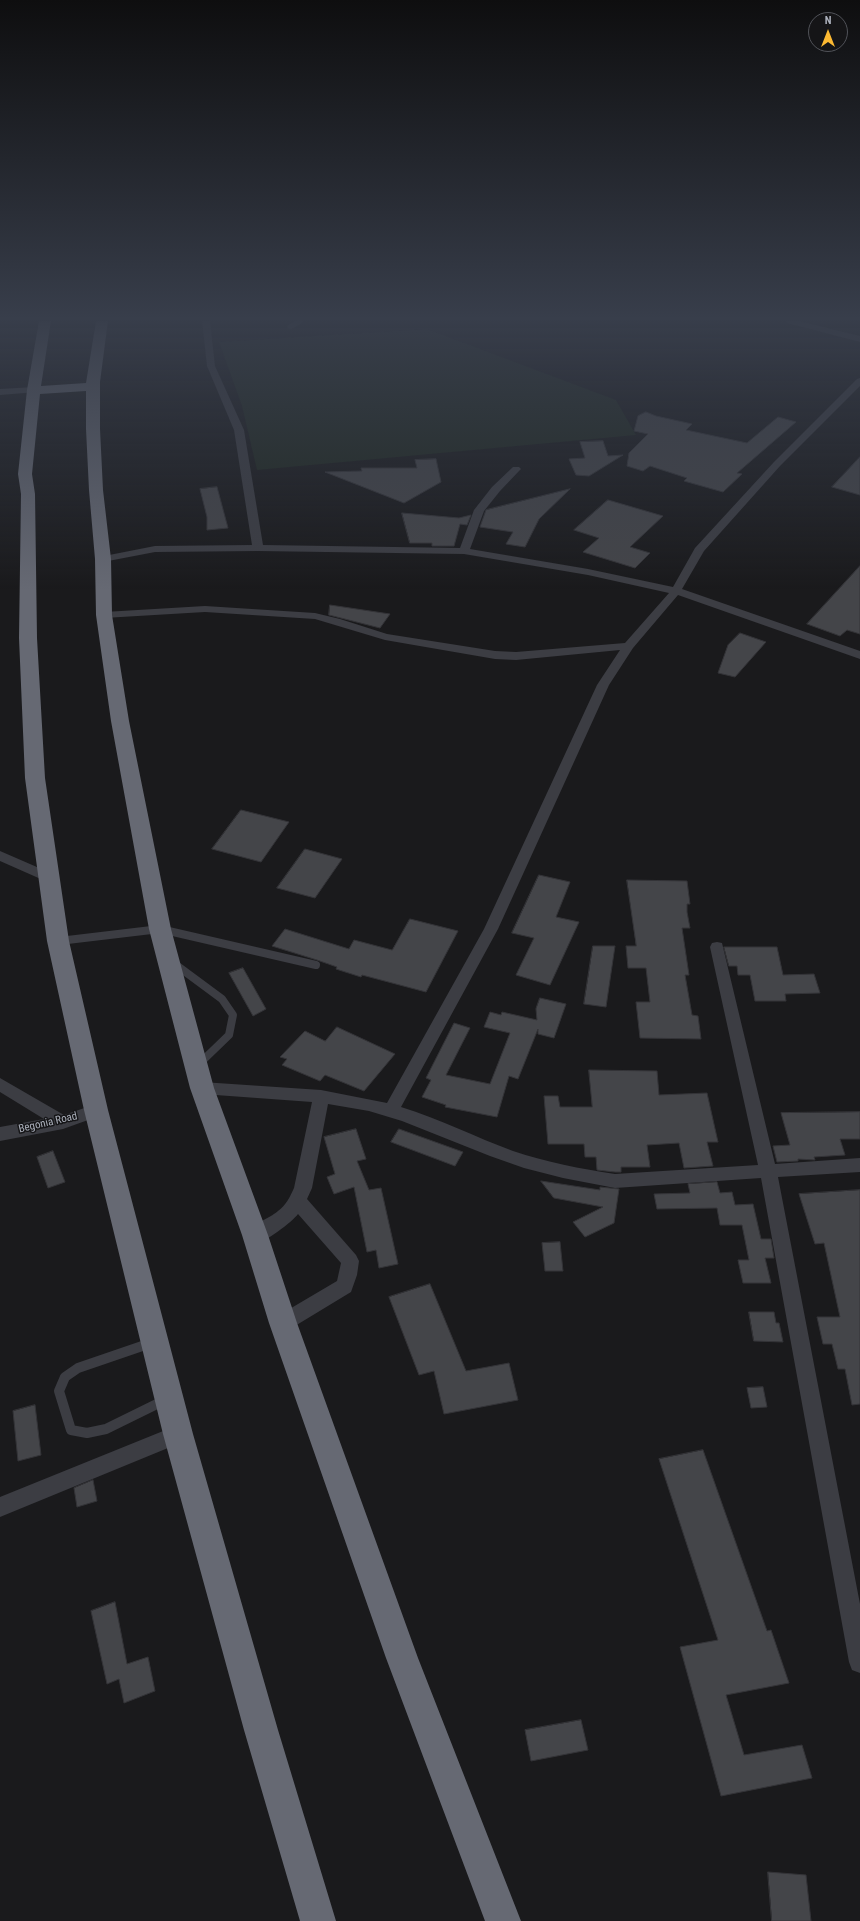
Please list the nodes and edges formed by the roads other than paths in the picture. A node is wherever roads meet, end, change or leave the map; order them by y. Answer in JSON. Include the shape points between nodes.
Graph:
{"nodes":[{"id":1,"x":32,"y":411,"type":"edge"},
{"id":2,"x":93,"y":411,"type":"edge"},
{"id":3,"x":231,"y":411,"type":"edge"},
{"id":4,"x":830,"y":411,"type":"edge"},
{"id":5,"x":516,"y":469,"type":"dead end"},
{"id":6,"x":258,"y":548,"type":"junction"},
{"id":7,"x":464,"y":551,"type":"junction"},
{"id":8,"x":103,"y":559,"type":"junction"},
{"id":9,"x":676,"y":591,"type":"junction"},
{"id":10,"x":104,"y":615,"type":"junction"},
{"id":11,"x":629,"y":646,"type":"junction"},
{"id":12,"x":860,"y":655,"type":"edge"},
{"id":13,"x":0,"y":856,"type":"edge"},
{"id":14,"x":48,"y":877,"type":"junction"},
{"id":15,"x":160,"y":929,"type":"junction"},
{"id":16,"x":58,"y":941,"type":"junction"},
{"id":17,"x":717,"y":947,"type":"dead end"},
{"id":18,"x":168,"y":959,"type":"junction"},
{"id":19,"x":316,"y":965,"type":"dead end"},
{"id":20,"x":200,"y":1076,"type":"junction"},
{"id":21,"x":0,"y":1084,"type":"edge"},
{"id":22,"x":322,"y":1096,"type":"junction"},
{"id":23,"x":96,"y":1110,"type":"junction"},
{"id":24,"x":391,"y":1111,"type":"junction"},
{"id":25,"x":63,"y":1122,"type":"junction"},
{"id":26,"x":0,"y":1134,"type":"edge"},
{"id":27,"x":860,"y":1165,"type":"edge"},
{"id":28,"x":768,"y":1171,"type":"junction"},
{"id":29,"x":298,"y":1201,"type":"junction"},
{"id":30,"x":255,"y":1234,"type":"junction"},
{"id":31,"x":283,"y":1323,"type":"junction"},
{"id":32,"x":155,"y":1342,"type":"junction"},
{"id":33,"x":169,"y":1398,"type":"junction"},
{"id":34,"x":178,"y":1434,"type":"junction"},
{"id":35,"x":0,"y":1507,"type":"edge"},
{"id":36,"x":860,"y":1662,"type":"edge"},
{"id":37,"x":318,"y":1921,"type":"edge"},
{"id":38,"x":502,"y":1921,"type":"edge"}],
"edges":[{"from":1,"to":14,"type":"highway","via":[[25,474],[28,494],[28,638],[35,778]]},
{"from":2,"to":8,"type":"highway","via":[[96,490]]},
{"from":3,"to":6,"type":"street","via":[[239,430]]},
{"from":4,"to":9,"type":"street","via":[[777,464],[699,550]]},
{"from":5,"to":7,"type":"street","via":[[479,510]]},
{"from":6,"to":7,"type":"street"},
{"from":6,"to":8,"type":"street","via":[[154,549]]},
{"from":7,"to":9,"type":"street","via":[[588,572]]},
{"from":8,"to":10,"type":"highway"},
{"from":9,"to":11,"type":"street"},
{"from":9,"to":12,"type":"street"},
{"from":10,"to":11,"type":"street","via":[[205,609],[315,616],[385,637],[495,655],[516,656]]},
{"from":10,"to":15,"type":"highway","via":[[120,721]]},
{"from":11,"to":24,"type":"street","via":[[603,685],[491,929]]},
{"from":13,"to":14,"type":"street"},
{"from":14,"to":16,"type":"highway"},
{"from":15,"to":16,"type":"lane"},
{"from":15,"to":18,"type":"highway"},
{"from":15,"to":19,"type":"lane"},
{"from":16,"to":23,"type":"highway"},
{"from":17,"to":28,"type":"street"},
{"from":18,"to":20,"type":"highway"},
{"from":18,"to":20,"type":"lane","via":[[222,999],[233,1015],[229,1035]]},
{"from":20,"to":22,"type":"street"},
{"from":20,"to":30,"type":"highway","via":[[216,1129]]},
{"from":21,"to":25,"type":"street"},
{"from":22,"to":24,"type":"street"},
{"from":22,"to":29,"type":"street"},
{"from":23,"to":25,"type":"street","name":"Begonia Road"},
{"from":23,"to":32,"type":"highway"},
{"from":24,"to":28,"type":"street","via":[[511,1157],[580,1176],[614,1181]]},
{"from":25,"to":26,"type":"street","name":"Begonia Road"},
{"from":27,"to":28,"type":"street"},
{"from":28,"to":36,"type":"street"},
{"from":29,"to":30,"type":"street","via":[[289,1214]]},
{"from":29,"to":31,"type":"street","via":[[350,1262],[344,1286]]},
{"from":30,"to":31,"type":"highway"},
{"from":31,"to":38,"type":"highway","via":[[402,1658]]},
{"from":32,"to":33,"type":"highway"},
{"from":32,"to":33,"type":"lane","via":[[78,1368],[65,1377],[59,1391],[71,1430],[87,1433],[106,1429]]},
{"from":33,"to":34,"type":"highway"},
{"from":34,"to":35,"type":"street"},
{"from":34,"to":37,"type":"highway","via":[[261,1730]]}]}
